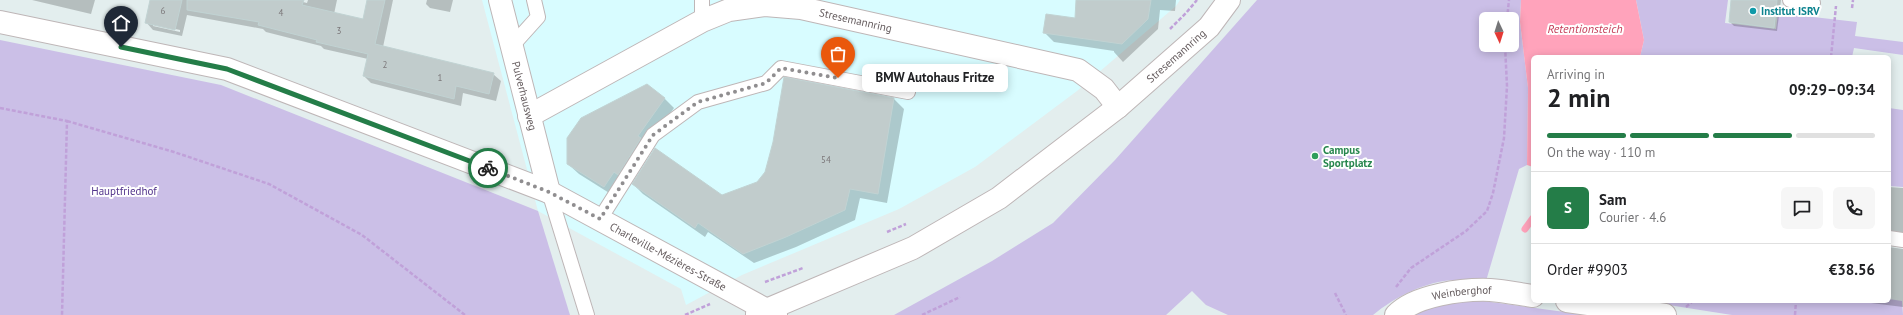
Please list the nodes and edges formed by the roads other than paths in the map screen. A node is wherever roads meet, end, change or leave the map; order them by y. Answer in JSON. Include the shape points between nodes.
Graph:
{"nodes":[{"id":1,"x":500,"y":0,"type":"edge"},
{"id":2,"x":534,"y":0,"type":"edge"},
{"id":3,"x":702,"y":0,"type":"edge"},
{"id":4,"x":1229,"y":0,"type":"edge"},
{"id":5,"x":1790,"y":0,"type":"edge"},
{"id":6,"x":765,"y":2,"type":"edge"},
{"id":7,"x":1812,"y":3,"type":"dead end"},
{"id":8,"x":702,"y":21,"type":"junction"},
{"id":9,"x":0,"y":22,"type":"edge"},
{"id":10,"x":511,"y":47,"type":"junction"},
{"id":11,"x":908,"y":92,"type":"dead end"},
{"id":12,"x":1118,"y":107,"type":"junction"},
{"id":13,"x":529,"y":116,"type":"junction"},
{"id":14,"x":549,"y":192,"type":"junction"},
{"id":15,"x":600,"y":219,"type":"junction"},
{"id":16,"x":1891,"y":238,"type":"edge"},
{"id":17,"x":1903,"y":240,"type":"edge"},
{"id":18,"x":1531,"y":296,"type":"edge"},
{"id":19,"x":1581,"y":303,"type":"edge"},
{"id":20,"x":765,"y":313,"type":"edge"},
{"id":21,"x":1397,"y":314,"type":"edge"},
{"id":22,"x":587,"y":315,"type":"edge"},
{"id":23,"x":1665,"y":315,"type":"edge"}],
"edges":[{"from":1,"to":10,"type":"street","name":"Pulverhausweg"},
{"from":2,"to":10,"type":"lane","via":[[538,17]]},
{"from":3,"to":8,"type":"lane"},
{"from":4,"to":12,"type":"street","name":"Stresemannring","via":[[1209,27]]},
{"from":5,"to":7,"type":"lane"},
{"from":6,"to":8,"type":"street","name":"Stresemannring","via":[[729,10]]},
{"from":6,"to":12,"type":"street","name":"Stresemannring","via":[[1078,70],[1104,89]]},
{"from":8,"to":13,"type":"street","name":"Stresemannring"},
{"from":9,"to":14,"type":"street","name":"Charleville-Mézières-Straße","via":[[227,69]]},
{"from":10,"to":13,"type":"street","name":"Pulverhausweg"},
{"from":11,"to":15,"type":"lane","via":[[781,68],[766,83],[698,102],[653,135]]},
{"from":12,"to":20,"type":"street","name":"Stresemannring","via":[[999,198],[913,248]]},
{"from":13,"to":14,"type":"street","name":"Pulverhausweg"},
{"from":14,"to":15,"type":"street","name":"Charleville-Mézières-Straße"},
{"from":14,"to":22,"type":"lane"},
{"from":15,"to":20,"type":"street","name":"Charleville-Mézières-Straße","via":[[737,293]]},
{"from":16,"to":17,"type":"lane"},
{"from":18,"to":21,"type":"street","name":"Weinberghof","via":[[1489,290],[1446,294],[1416,301]]},
{"from":19,"to":23,"type":"street"}]}
